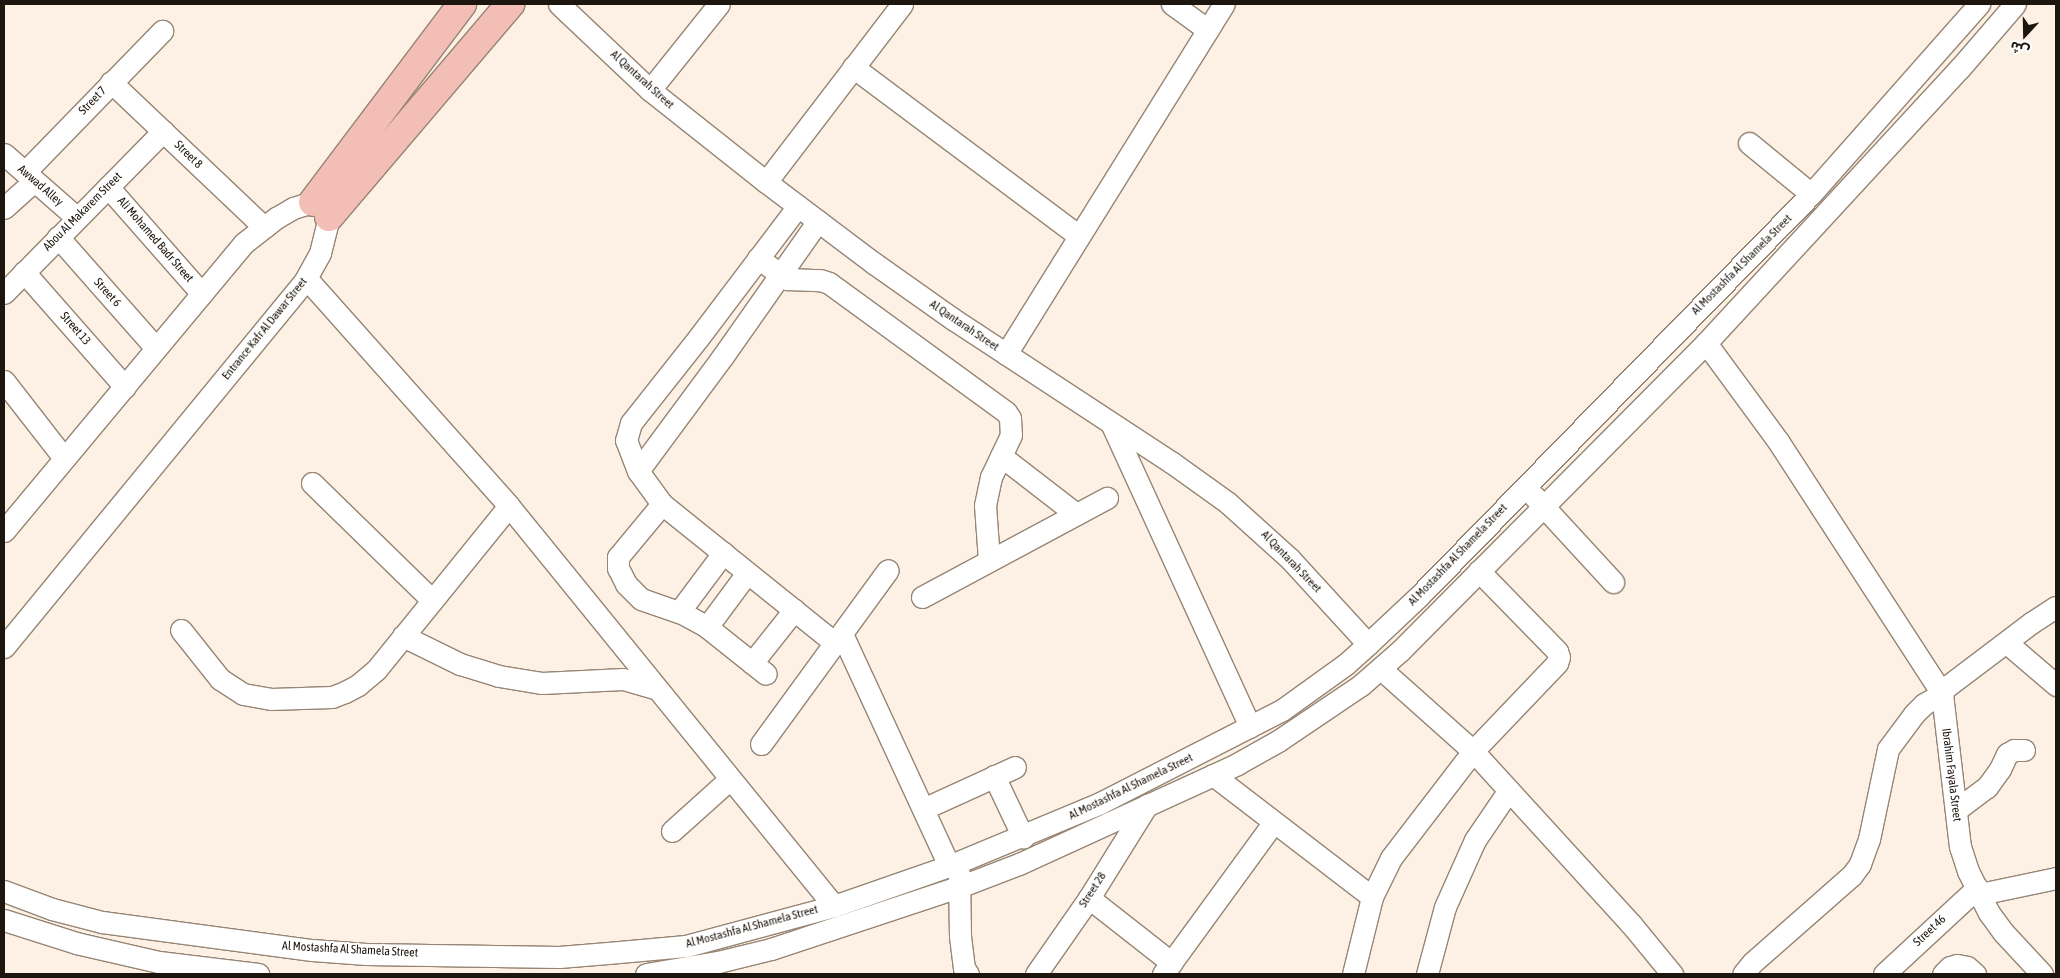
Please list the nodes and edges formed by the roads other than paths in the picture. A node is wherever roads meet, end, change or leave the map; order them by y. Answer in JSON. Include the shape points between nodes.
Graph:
{"nodes":[{"id":1,"x":462,"y":4,"type":"edge"},
{"id":2,"x":510,"y":4,"type":"edge"},
{"id":3,"x":559,"y":4,"type":"edge"},
{"id":4,"x":719,"y":4,"type":"edge"},
{"id":5,"x":902,"y":4,"type":"edge"},
{"id":6,"x":1172,"y":4,"type":"edge"},
{"id":7,"x":1224,"y":4,"type":"edge"},
{"id":8,"x":1979,"y":4,"type":"edge"},
{"id":9,"x":2015,"y":4,"type":"edge"},
{"id":10,"x":162,"y":30,"type":"dead end"},
{"id":11,"x":1208,"y":30,"type":"junction"},
{"id":12,"x":853,"y":68,"type":"junction"},
{"id":13,"x":111,"y":82,"type":"junction"},
{"id":14,"x":650,"y":90,"type":"junction"},
{"id":15,"x":163,"y":131,"type":"junction"},
{"id":16,"x":1749,"y":143,"type":"dead end"},
{"id":17,"x":4,"y":154,"type":"edge"},
{"id":18,"x":30,"y":176,"type":"junction"},
{"id":19,"x":766,"y":182,"type":"junction"},
{"id":20,"x":108,"y":187,"type":"junction"},
{"id":21,"x":1811,"y":194,"type":"junction"},
{"id":22,"x":798,"y":206,"type":"junction"},
{"id":23,"x":4,"y":208,"type":"edge"},
{"id":24,"x":321,"y":210,"type":"junction"},
{"id":25,"x":77,"y":218,"type":"junction"},
{"id":26,"x":818,"y":221,"type":"junction"},
{"id":27,"x":264,"y":227,"type":"junction"},
{"id":28,"x":1079,"y":236,"type":"junction"},
{"id":29,"x":58,"y":237,"type":"junction"},
{"id":30,"x":758,"y":258,"type":"junction"},
{"id":31,"x":24,"y":272,"type":"junction"},
{"id":32,"x":780,"y":276,"type":"junction"},
{"id":33,"x":307,"y":279,"type":"junction"},
{"id":34,"x":735,"y":289,"type":"junction"},
{"id":35,"x":4,"y":293,"type":"edge"},
{"id":36,"x":202,"y":294,"type":"junction"},
{"id":37,"x":758,"y":306,"type":"junction"},
{"id":38,"x":700,"y":337,"type":"junction"},
{"id":39,"x":1706,"y":343,"type":"junction"},
{"id":40,"x":156,"y":348,"type":"junction"},
{"id":41,"x":1006,"y":354,"type":"junction"},
{"id":42,"x":724,"y":356,"type":"junction"},
{"id":43,"x":678,"y":364,"type":"junction"},
{"id":44,"x":4,"y":381,"type":"edge"},
{"id":45,"x":704,"y":383,"type":"junction"},
{"id":46,"x":125,"y":387,"type":"junction"},
{"id":47,"x":1111,"y":423,"type":"junction"},
{"id":48,"x":1001,"y":456,"type":"junction"},
{"id":49,"x":64,"y":458,"type":"junction"},
{"id":50,"x":638,"y":471,"type":"junction"},
{"id":51,"x":312,"y":483,"type":"dead end"},
{"id":52,"x":1525,"y":486,"type":"junction"},
{"id":53,"x":1107,"y":498,"type":"dead end"},
{"id":54,"x":662,"y":504,"type":"junction"},
{"id":55,"x":509,"y":506,"type":"junction"},
{"id":56,"x":1544,"y":506,"type":"junction"},
{"id":57,"x":1076,"y":514,"type":"junction"},
{"id":58,"x":4,"y":531,"type":"edge"},
{"id":59,"x":722,"y":553,"type":"junction"},
{"id":60,"x":989,"y":561,"type":"junction"},
{"id":61,"x":888,"y":570,"type":"dead end"},
{"id":62,"x":1479,"y":571,"type":"junction"},
{"id":63,"x":747,"y":573,"type":"junction"},
{"id":64,"x":1613,"y":582,"type":"dead end"},
{"id":65,"x":922,"y":597,"type":"dead end"},
{"id":66,"x":432,"y":600,"type":"junction"},
{"id":67,"x":2056,"y":607,"type":"edge"},
{"id":68,"x":794,"y":610,"type":"junction"},
{"id":69,"x":679,"y":612,"type":"junction"},
{"id":70,"x":707,"y":627,"type":"junction"},
{"id":71,"x":181,"y":630,"type":"dead end"},
{"id":72,"x":403,"y":636,"type":"junction"},
{"id":73,"x":838,"y":639,"type":"junction"},
{"id":74,"x":2007,"y":643,"type":"junction"},
{"id":75,"x":1368,"y":644,"type":"junction"},
{"id":76,"x":4,"y":647,"type":"edge"},
{"id":77,"x":1381,"y":670,"type":"junction"},
{"id":78,"x":2056,"y":686,"type":"edge"},
{"id":79,"x":657,"y":689,"type":"junction"},
{"id":80,"x":1942,"y":694,"type":"junction"},
{"id":81,"x":1250,"y":727,"type":"junction"},
{"id":82,"x":760,"y":744,"type":"dead end"},
{"id":83,"x":2024,"y":750,"type":"dead end"},
{"id":84,"x":1473,"y":751,"type":"junction"},
{"id":85,"x":1015,"y":767,"type":"dead end"},
{"id":86,"x":1213,"y":775,"type":"junction"},
{"id":87,"x":994,"y":776,"type":"junction"},
{"id":88,"x":730,"y":779,"type":"junction"},
{"id":89,"x":1509,"y":790,"type":"junction"},
{"id":90,"x":1147,"y":805,"type":"junction"},
{"id":91,"x":922,"y":809,"type":"junction"},
{"id":92,"x":1956,"y":810,"type":"junction"},
{"id":93,"x":1273,"y":823,"type":"junction"},
{"id":94,"x":672,"y":831,"type":"dead end"},
{"id":95,"x":1023,"y":837,"type":"junction"},
{"id":96,"x":954,"y":864,"type":"junction"},
{"id":97,"x":2056,"y":878,"type":"edge"},
{"id":98,"x":960,"y":887,"type":"junction"},
{"id":99,"x":4,"y":891,"type":"edge"},
{"id":100,"x":1978,"y":891,"type":"junction"},
{"id":101,"x":1372,"y":896,"type":"junction"},
{"id":102,"x":1089,"y":898,"type":"junction"},
{"id":103,"x":834,"y":906,"type":"junction"},
{"id":104,"x":4,"y":920,"type":"edge"},
{"id":105,"x":1168,"y":968,"type":"edge"},
{"id":106,"x":694,"y":971,"type":"edge"},
{"id":107,"x":258,"y":974,"type":"edge"},
{"id":108,"x":646,"y":974,"type":"edge"},
{"id":109,"x":968,"y":974,"type":"edge"},
{"id":110,"x":1036,"y":974,"type":"edge"},
{"id":111,"x":1353,"y":974,"type":"edge"},
{"id":112,"x":1426,"y":974,"type":"edge"},
{"id":113,"x":1672,"y":974,"type":"edge"},
{"id":114,"x":1743,"y":974,"type":"edge"},
{"id":115,"x":1884,"y":974,"type":"edge"},
{"id":116,"x":1943,"y":974,"type":"edge"},
{"id":117,"x":1975,"y":974,"type":"edge"},
{"id":118,"x":2042,"y":974,"type":"edge"}],
"edges":[{"from":1,"to":24,"type":"main road","name":"Entrance Kafr Al Dawar Street"},
{"from":2,"to":24,"type":"main road","name":"Entrance Kafr Al Dawar Street"},
{"from":3,"to":14,"type":"street","name":"Al Qantarah Street"},
{"from":4,"to":14,"type":"street"},
{"from":5,"to":12,"type":"street"},
{"from":6,"to":11,"type":"street"},
{"from":7,"to":11,"type":"street"},
{"from":8,"to":21,"type":"street","name":"Al Mostashfa Al Shamela Street"},
{"from":9,"to":39,"type":"street","name":"Al Mostashfa Al Shamela Street"},
{"from":10,"to":13,"type":"street","name":"Street 7"},
{"from":11,"to":28,"type":"street"},
{"from":12,"to":19,"type":"street"},
{"from":12,"to":28,"type":"street"},
{"from":13,"to":15,"type":"street","name":"Street 8"},
{"from":13,"to":18,"type":"street","name":"Street 7"},
{"from":14,"to":19,"type":"street","name":"Al Qantarah Street"},
{"from":15,"to":20,"type":"street","name":"Abou Al Makarem Street"},
{"from":15,"to":27,"type":"street","name":"Street 8"},
{"from":16,"to":21,"type":"street"},
{"from":17,"to":18,"type":"street","name":"Awwad Alley"},
{"from":18,"to":23,"type":"street","name":"Street 7"},
{"from":18,"to":25,"type":"street","name":"Awwad Alley"},
{"from":19,"to":22,"type":"street","name":"Al Qantarah Street"},
{"from":20,"to":25,"type":"street","name":"Abou Al Makarem Street"},
{"from":20,"to":36,"type":"street","name":"Ali Mohamed Badr Street"},
{"from":21,"to":52,"type":"street","name":"Al Mostashfa Al Shamela Street"},
{"from":22,"to":26,"type":"street","name":"Al Qantarah Street"},
{"from":22,"to":30,"type":"street"},
{"from":24,"to":27,"type":"street","via":[[293,208]]},
{"from":24,"to":33,"type":"street","name":"Entrance Kafr Al Dawar Street","via":[[320,253]]},
{"from":25,"to":29,"type":"street","name":"Abou Al Makarem Street"},
{"from":26,"to":32,"type":"street"},
{"from":26,"to":41,"type":"street","name":"Al Qantarah Street"},
{"from":27,"to":36,"type":"street","via":[[235,254]]},
{"from":28,"to":41,"type":"street"},
{"from":29,"to":31,"type":"street","name":"Abou Al Makarem Street"},
{"from":29,"to":40,"type":"street","name":"Street 6"},
{"from":30,"to":32,"type":"street"},
{"from":30,"to":34,"type":"street"},
{"from":31,"to":35,"type":"street","name":"Abou Al Makarem Street"},
{"from":31,"to":46,"type":"street","name":"Street 13"},
{"from":32,"to":37,"type":"street"},
{"from":32,"to":48,"type":"street","via":[[795,281],[829,283],[1006,412],[1012,426],[1011,435]]},
{"from":33,"to":55,"type":"street"},
{"from":33,"to":76,"type":"street","name":"Entrance Kafr Al Dawar Street"},
{"from":34,"to":37,"type":"street"},
{"from":34,"to":38,"type":"street"},
{"from":36,"to":40,"type":"street"},
{"from":37,"to":42,"type":"street"},
{"from":38,"to":42,"type":"street"},
{"from":38,"to":43,"type":"street"},
{"from":39,"to":56,"type":"street","name":"Al Mostashfa Al Shamela Street"},
{"from":39,"to":80,"type":"street","via":[[1778,441]]},
{"from":40,"to":46,"type":"street"},
{"from":41,"to":47,"type":"street","name":"Al Qantarah Street"},
{"from":42,"to":45,"type":"street"},
{"from":43,"to":45,"type":"street"},
{"from":43,"to":50,"type":"street","via":[[631,423],[626,440]]},
{"from":44,"to":49,"type":"street"},
{"from":45,"to":50,"type":"street"},
{"from":46,"to":49,"type":"street"},
{"from":47,"to":75,"type":"street","name":"Al Qantarah Street","via":[[1200,481],[1260,530]]},
{"from":47,"to":81,"type":"street"},
{"from":48,"to":57,"type":"street"},
{"from":48,"to":60,"type":"street","via":[[991,477],[986,505]]},
{"from":49,"to":58,"type":"street"},
{"from":50,"to":54,"type":"street"},
{"from":51,"to":66,"type":"street"},
{"from":52,"to":56,"type":"street"},
{"from":52,"to":75,"type":"street","name":"Al Mostashfa Al Shamela Street"},
{"from":53,"to":57,"type":"street"},
{"from":54,"to":59,"type":"street"},
{"from":54,"to":69,"type":"street","via":[[620,553],[617,564],[626,584],[641,599]]},
{"from":55,"to":66,"type":"street"},
{"from":55,"to":79,"type":"street"},
{"from":56,"to":62,"type":"street","name":"Al Mostashfa Al Shamela Street"},
{"from":56,"to":64,"type":"street"},
{"from":57,"to":60,"type":"street"},
{"from":59,"to":63,"type":"street"},
{"from":59,"to":69,"type":"street"},
{"from":60,"to":65,"type":"street"},
{"from":61,"to":73,"type":"street"},
{"from":62,"to":77,"type":"street","name":"Al Mostashfa Al Shamela Street"},
{"from":62,"to":84,"type":"street","via":[[1558,651],[1559,657],[1557,663]]},
{"from":63,"to":68,"type":"street"},
{"from":63,"to":70,"type":"street"},
{"from":66,"to":72,"type":"street"},
{"from":67,"to":74,"type":"street"},
{"from":68,"to":70,"type":"street","via":[[759,669]]},
{"from":68,"to":73,"type":"street"},
{"from":69,"to":70,"type":"street"},
{"from":71,"to":72,"type":"street","via":[[220,679],[257,698],[272,699],[332,697],[346,692],[376,670]]},
{"from":72,"to":79,"type":"street","via":[[460,664],[500,676],[542,683],[611,678]]},
{"from":73,"to":82,"type":"street"},
{"from":73,"to":91,"type":"street"},
{"from":74,"to":78,"type":"street"},
{"from":74,"to":80,"type":"street","via":[[1945,688]]},
{"from":75,"to":81,"type":"street","name":"Al Mostashfa Al Shamela Street","via":[[1307,694]]},
{"from":77,"to":84,"type":"street"},
{"from":77,"to":86,"type":"street","name":"Al Mostashfa Al Shamela Street","via":[[1278,741]]},
{"from":79,"to":88,"type":"street"},
{"from":80,"to":92,"type":"street","name":"Ibrahim Fayala Street"},
{"from":80,"to":114,"type":"street","via":[[1914,714],[1888,749],[1870,839],[1860,864],[1847,880]]},
{"from":81,"to":95,"type":"street","name":"Al Mostashfa Al Shamela Street","via":[[1109,799]]},
{"from":83,"to":92,"type":"street","via":[[2007,754],[1986,787]]},
{"from":84,"to":89,"type":"street"},
{"from":84,"to":101,"type":"street","via":[[1391,858]]},
{"from":85,"to":87,"type":"street"},
{"from":86,"to":90,"type":"street","name":"Al Mostashfa Al Shamela Street"},
{"from":86,"to":93,"type":"street"},
{"from":87,"to":91,"type":"street"},
{"from":87,"to":95,"type":"street"},
{"from":88,"to":94,"type":"street"},
{"from":88,"to":103,"type":"street"},
{"from":89,"to":112,"type":"street","via":[[1475,840],[1445,907]]},
{"from":89,"to":113,"type":"street"},
{"from":90,"to":98,"type":"street","name":"Al Mostashfa Al Shamela Street","via":[[1020,864]]},
{"from":90,"to":102,"type":"street","name":"Street 28"},
{"from":91,"to":96,"type":"street"},
{"from":92,"to":100,"type":"street","name":"Ibrahim Fayala Street","via":[[1962,853]]},
{"from":93,"to":101,"type":"street"},
{"from":93,"to":105,"type":"street"},
{"from":95,"to":96,"type":"street","name":"Al Mostashfa Al Shamela Street"},
{"from":96,"to":98,"type":"street"},
{"from":96,"to":103,"type":"street","name":"Al Mostashfa Al Shamela Street"},
{"from":97,"to":100,"type":"street"},
{"from":98,"to":106,"type":"street","name":"Al Mostashfa Al Shamela Street"},
{"from":98,"to":109,"type":"street","via":[[960,936],[964,968]]},
{"from":99,"to":103,"type":"street","name":"Al Mostashfa Al Shamela Street","via":[[52,909],[102,922],[273,946],[366,954],[550,957],[686,946]]},
{"from":100,"to":115,"type":"street","name":"Street 46"},
{"from":100,"to":118,"type":"street","name":"Ibrahim Fayala Street","via":[[2003,932]]},
{"from":101,"to":111,"type":"street"},
{"from":102,"to":105,"type":"street"},
{"from":102,"to":110,"type":"street","name":"Street 28"},
{"from":104,"to":107,"type":"street","via":[[76,943],[158,962]]},
{"from":106,"to":108,"type":"street","name":"Al Mostashfa Al Shamela Street"},
{"from":116,"to":117,"type":"street","via":[[1957,965],[1967,967]]}]}
